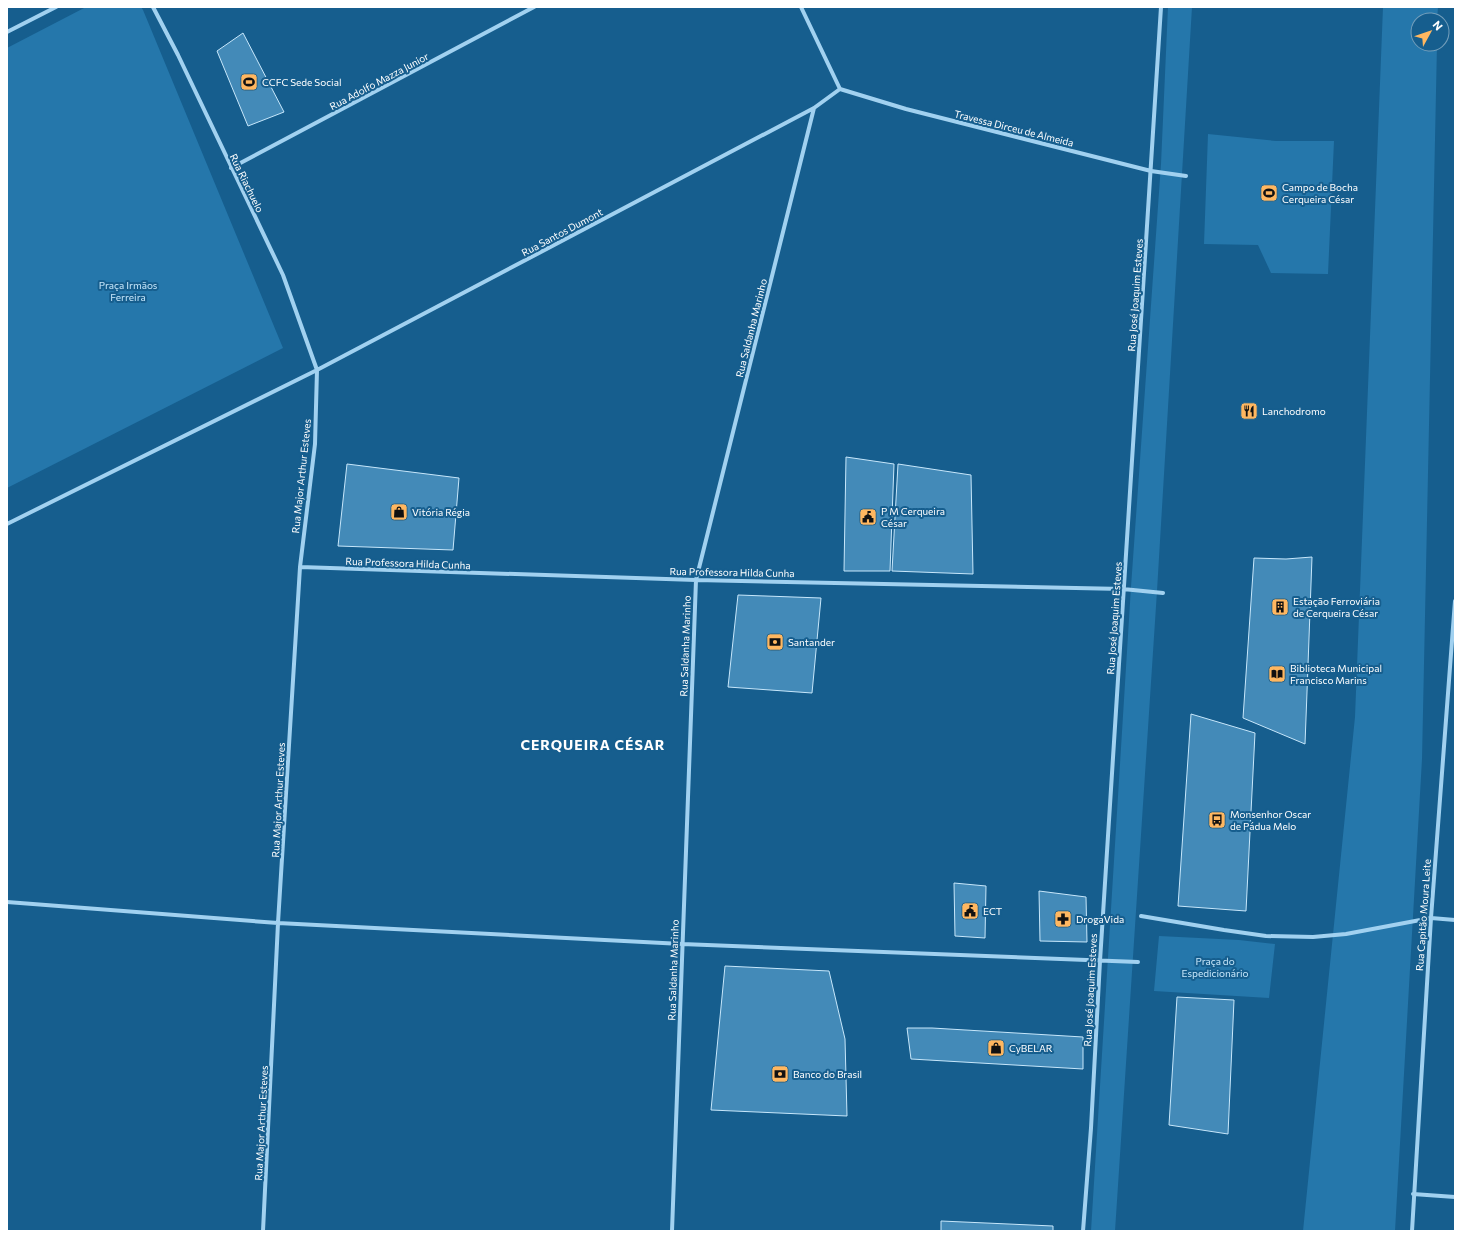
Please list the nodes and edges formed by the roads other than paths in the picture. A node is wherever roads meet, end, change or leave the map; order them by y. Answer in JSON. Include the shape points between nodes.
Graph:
{"nodes":[{"id":1,"x":56,"y":7,"type":"edge"},
{"id":2,"x":153,"y":7,"type":"edge"},
{"id":3,"x":534,"y":7,"type":"edge"},
{"id":4,"x":801,"y":7,"type":"edge"},
{"id":5,"x":1161,"y":7,"type":"edge"},
{"id":6,"x":7,"y":32,"type":"edge"},
{"id":7,"x":840,"y":90,"type":"junction"},
{"id":8,"x":814,"y":108,"type":"junction"},
{"id":9,"x":231,"y":168,"type":"junction"},
{"id":10,"x":1151,"y":172,"type":"junction"},
{"id":11,"x":1186,"y":176,"type":"dead end"},
{"id":12,"x":317,"y":370,"type":"junction"},
{"id":13,"x":7,"y":524,"type":"edge"},
{"id":14,"x":300,"y":567,"type":"junction"},
{"id":15,"x":696,"y":580,"type":"junction"},
{"id":16,"x":1123,"y":589,"type":"junction"},
{"id":17,"x":1163,"y":594,"type":"dead end"},
{"id":18,"x":1455,"y":601,"type":"edge"},
{"id":19,"x":7,"y":902,"type":"edge"},
{"id":20,"x":1142,"y":916,"type":"dead end"},
{"id":21,"x":1431,"y":918,"type":"junction"},
{"id":22,"x":1455,"y":920,"type":"edge"},
{"id":23,"x":278,"y":923,"type":"junction"},
{"id":24,"x":682,"y":944,"type":"junction"},
{"id":25,"x":1100,"y":961,"type":"junction"},
{"id":26,"x":1138,"y":962,"type":"dead end"},
{"id":27,"x":1413,"y":1194,"type":"junction"},
{"id":28,"x":1455,"y":1197,"type":"edge"},
{"id":29,"x":264,"y":1231,"type":"edge"},
{"id":30,"x":672,"y":1231,"type":"edge"},
{"id":31,"x":1083,"y":1231,"type":"edge"},
{"id":32,"x":1412,"y":1231,"type":"edge"}],
"edges":[{"from":1,"to":6,"type":"street"},
{"from":2,"to":9,"type":"street","name":"Rua Riachuelo"},
{"from":3,"to":9,"type":"street","name":"Rua Adolfo Mazza Junior"},
{"from":4,"to":7,"type":"street"},
{"from":5,"to":10,"type":"street","name":"Rua José Joaquim Esteves"},
{"from":7,"to":8,"type":"street"},
{"from":7,"to":10,"type":"street","name":"Travessa Dirceu de Almeida"},
{"from":8,"to":12,"type":"street","name":"Rua Santos Dumont"},
{"from":8,"to":15,"type":"street","name":"Rua Saldanha Marinho"},
{"from":9,"to":12,"type":"street","name":"Rua Riachuelo","via":[[283,275]]},
{"from":10,"to":11,"type":"street","name":"Travessa Dirceu de Almeida"},
{"from":10,"to":16,"type":"street","name":"Rua José Joaquim Esteves"},
{"from":12,"to":13,"type":"street"},
{"from":12,"to":14,"type":"street","name":"Rua Major Arthur Esteves","via":[[315,444]]},
{"from":14,"to":15,"type":"street","name":"Rua Professora Hilda Cunha"},
{"from":14,"to":23,"type":"street","name":"Rua Major Arthur Esteves"},
{"from":15,"to":16,"type":"street","name":"Rua Professora Hilda Cunha"},
{"from":15,"to":24,"type":"street","name":"Rua Saldanha Marinho"},
{"from":16,"to":17,"type":"street","name":"Rua Professora Hilda Cunha"},
{"from":16,"to":25,"type":"street","name":"Rua José Joaquim Esteves"},
{"from":18,"to":21,"type":"street","name":"Rua Capitão Moura Leite"},
{"from":19,"to":23,"type":"street"},
{"from":20,"to":21,"type":"street","via":[[1266,936],[1313,938]]},
{"from":21,"to":22,"type":"street"},
{"from":21,"to":27,"type":"street","name":"Rua Capitão Moura Leite"},
{"from":23,"to":24,"type":"street"},
{"from":23,"to":29,"type":"street","name":"Rua Major Arthur Esteves"},
{"from":24,"to":25,"type":"street"},
{"from":24,"to":30,"type":"street","name":"Rua Saldanha Marinho"},
{"from":25,"to":26,"type":"street"},
{"from":25,"to":31,"type":"street","name":"Rua José Joaquim Esteves"},
{"from":27,"to":28,"type":"street"},
{"from":27,"to":32,"type":"street","name":"Rua Capitão Moura Leite"}]}
